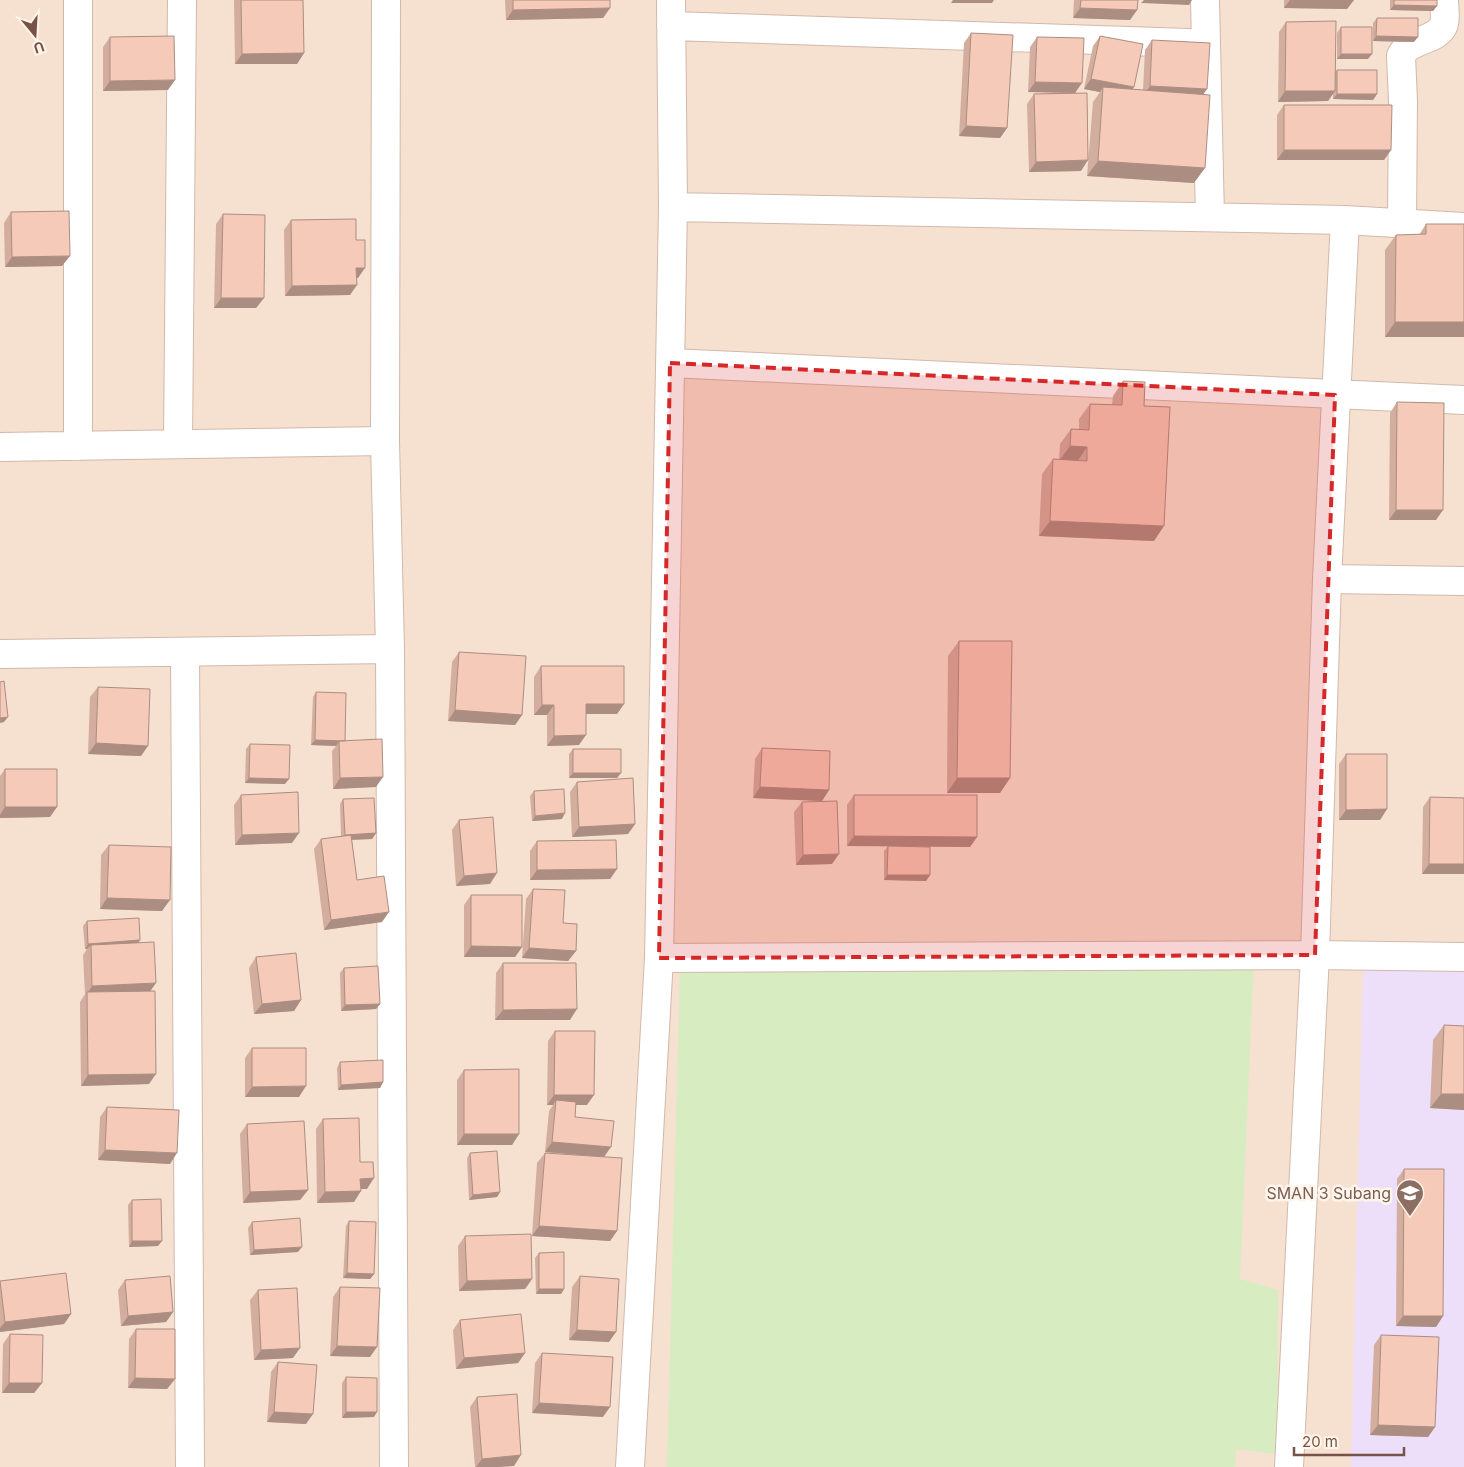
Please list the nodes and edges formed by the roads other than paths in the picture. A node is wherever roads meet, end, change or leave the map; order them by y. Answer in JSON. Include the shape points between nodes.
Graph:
{"nodes":[{"id":1,"x":78,"y":0,"type":"edge"},
{"id":2,"x":182,"y":0,"type":"edge"},
{"id":3,"x":386,"y":0,"type":"edge"},
{"id":4,"x":1205,"y":0,"type":"edge"},
{"id":5,"x":1444,"y":0,"type":"edge"},
{"id":6,"x":671,"y":13,"type":"edge"},
{"id":7,"x":1206,"y":44,"type":"junction"},
{"id":8,"x":673,"y":207,"type":"junction"},
{"id":9,"x":1210,"y":217,"type":"junction"},
{"id":10,"x":1345,"y":220,"type":"junction"},
{"id":11,"x":1402,"y":224,"type":"junction"},
{"id":12,"x":1464,"y":227,"type":"edge"},
{"id":13,"x":670,"y":363,"type":"junction"},
{"id":14,"x":1335,"y":395,"type":"junction"},
{"id":15,"x":1464,"y":400,"type":"edge"},
{"id":16,"x":385,"y":441,"type":"junction"},
{"id":17,"x":178,"y":444,"type":"junction"},
{"id":18,"x":78,"y":446,"type":"junction"},
{"id":19,"x":0,"y":447,"type":"edge"},
{"id":20,"x":1326,"y":579,"type":"junction"},
{"id":21,"x":1464,"y":581,"type":"edge"},
{"id":22,"x":390,"y":649,"type":"junction"},
{"id":23,"x":185,"y":652,"type":"junction"},
{"id":24,"x":0,"y":654,"type":"edge"},
{"id":25,"x":1315,"y":955,"type":"junction"},
{"id":26,"x":1464,"y":957,"type":"edge"},
{"id":27,"x":659,"y":958,"type":"junction"},
{"id":28,"x":190,"y":1467,"type":"edge"},
{"id":29,"x":394,"y":1467,"type":"edge"},
{"id":30,"x":630,"y":1467,"type":"edge"},
{"id":31,"x":1289,"y":1467,"type":"edge"}],
"edges":[{"from":1,"to":18,"type":"street"},
{"from":2,"to":17,"type":"street"},
{"from":3,"to":16,"type":"street"},
{"from":4,"to":7,"type":"street"},
{"from":5,"to":11,"type":"street","via":[[1445,20],[1441,29],[1408,47],[1401,56],[1404,101]]},
{"from":6,"to":7,"type":"street"},
{"from":6,"to":8,"type":"street"},
{"from":7,"to":9,"type":"street"},
{"from":8,"to":9,"type":"street"},
{"from":8,"to":13,"type":"street"},
{"from":9,"to":10,"type":"street"},
{"from":10,"to":11,"type":"street"},
{"from":10,"to":14,"type":"street"},
{"from":11,"to":12,"type":"street"},
{"from":13,"to":14,"type":"street"},
{"from":13,"to":27,"type":"street"},
{"from":14,"to":15,"type":"street"},
{"from":14,"to":20,"type":"street"},
{"from":16,"to":17,"type":"street"},
{"from":16,"to":22,"type":"street"},
{"from":17,"to":18,"type":"street"},
{"from":18,"to":19,"type":"street"},
{"from":20,"to":21,"type":"street"},
{"from":20,"to":25,"type":"street"},
{"from":22,"to":23,"type":"street"},
{"from":22,"to":29,"type":"street"},
{"from":23,"to":24,"type":"street"},
{"from":23,"to":28,"type":"street"},
{"from":25,"to":26,"type":"street"},
{"from":25,"to":27,"type":"street"},
{"from":25,"to":31,"type":"street"},
{"from":27,"to":30,"type":"street"}]}
